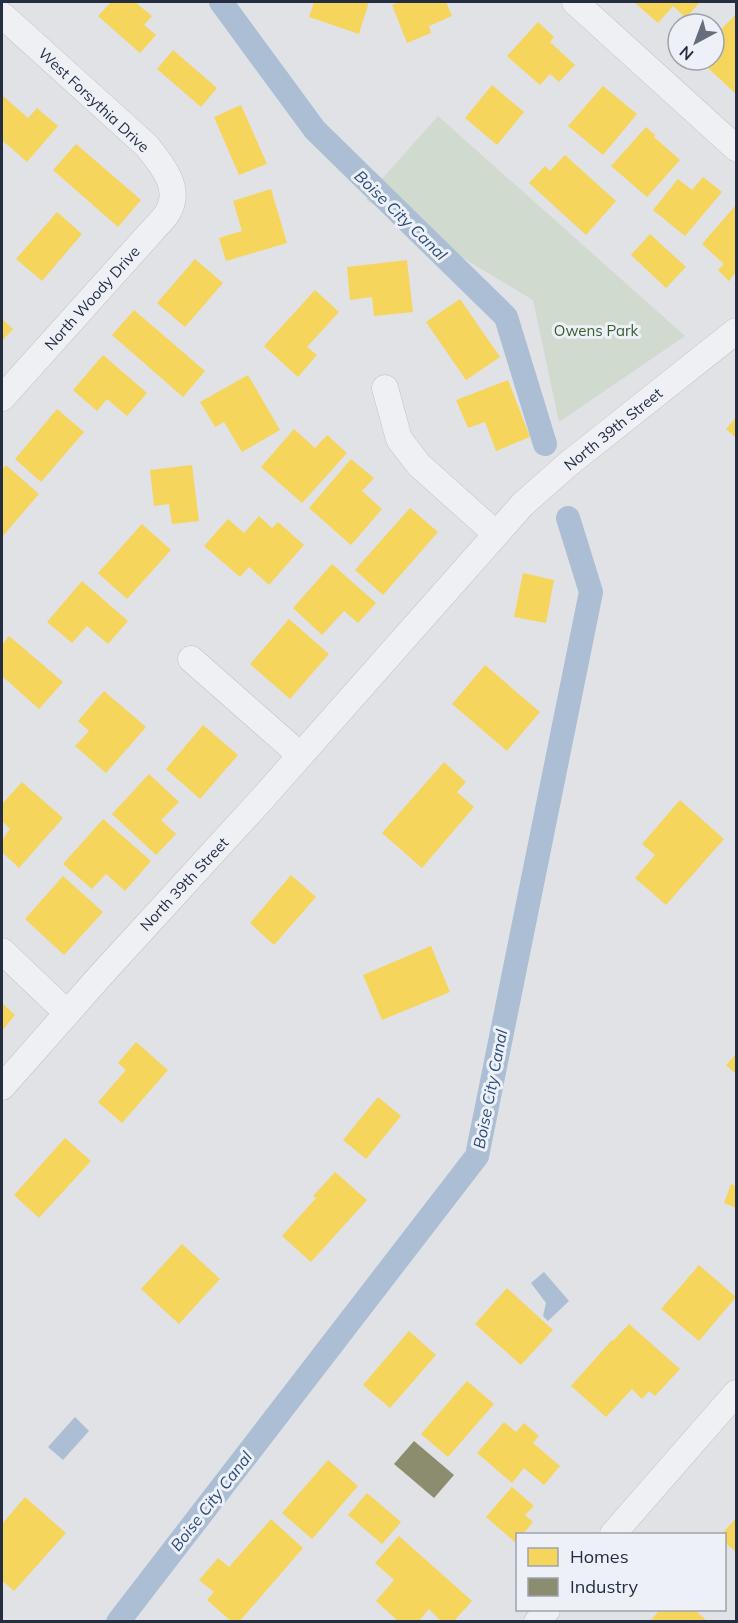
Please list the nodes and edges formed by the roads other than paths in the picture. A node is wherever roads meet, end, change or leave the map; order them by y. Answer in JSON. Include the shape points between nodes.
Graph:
{"nodes":[{"id":1,"x":575,"y":2,"type":"edge"},
{"id":2,"x":2,"y":15,"type":"edge"},
{"id":3,"x":736,"y":148,"type":"edge"},
{"id":4,"x":174,"y":194,"type":"joint"},
{"id":5,"x":736,"y":331,"type":"edge"},
{"id":6,"x":385,"y":388,"type":"dead end"},
{"id":7,"x":2,"y":398,"type":"edge"},
{"id":8,"x":495,"y":533,"type":"junction"},
{"id":9,"x":191,"y":658,"type":"dead end"},
{"id":10,"x":300,"y":755,"type":"junction"},
{"id":11,"x":2,"y":951,"type":"edge"},
{"id":12,"x":67,"y":1013,"type":"junction"},
{"id":13,"x":2,"y":1087,"type":"edge"},
{"id":14,"x":736,"y":1393,"type":"edge"},
{"id":15,"x":614,"y":1533,"type":"edge"}],
"edges":[{"from":1,"to":3,"type":"street"},
{"from":2,"to":4,"type":"street","name":"West Forsythia Drive","via":[[147,146],[165,170]]},
{"from":4,"to":7,"type":"street","name":"North Woody Drive","via":[[169,211]]},
{"from":5,"to":8,"type":"street","name":"North 39th Street","via":[[567,465]]},
{"from":6,"to":8,"type":"street","via":[[399,440],[419,465]]},
{"from":8,"to":10,"type":"street","name":"North 39th Street"},
{"from":9,"to":10,"type":"street"},
{"from":10,"to":12,"type":"street","name":"North 39th Street"},
{"from":11,"to":12,"type":"street"},
{"from":12,"to":13,"type":"street","name":"North 39th Street"},
{"from":14,"to":15,"type":"street"}]}
